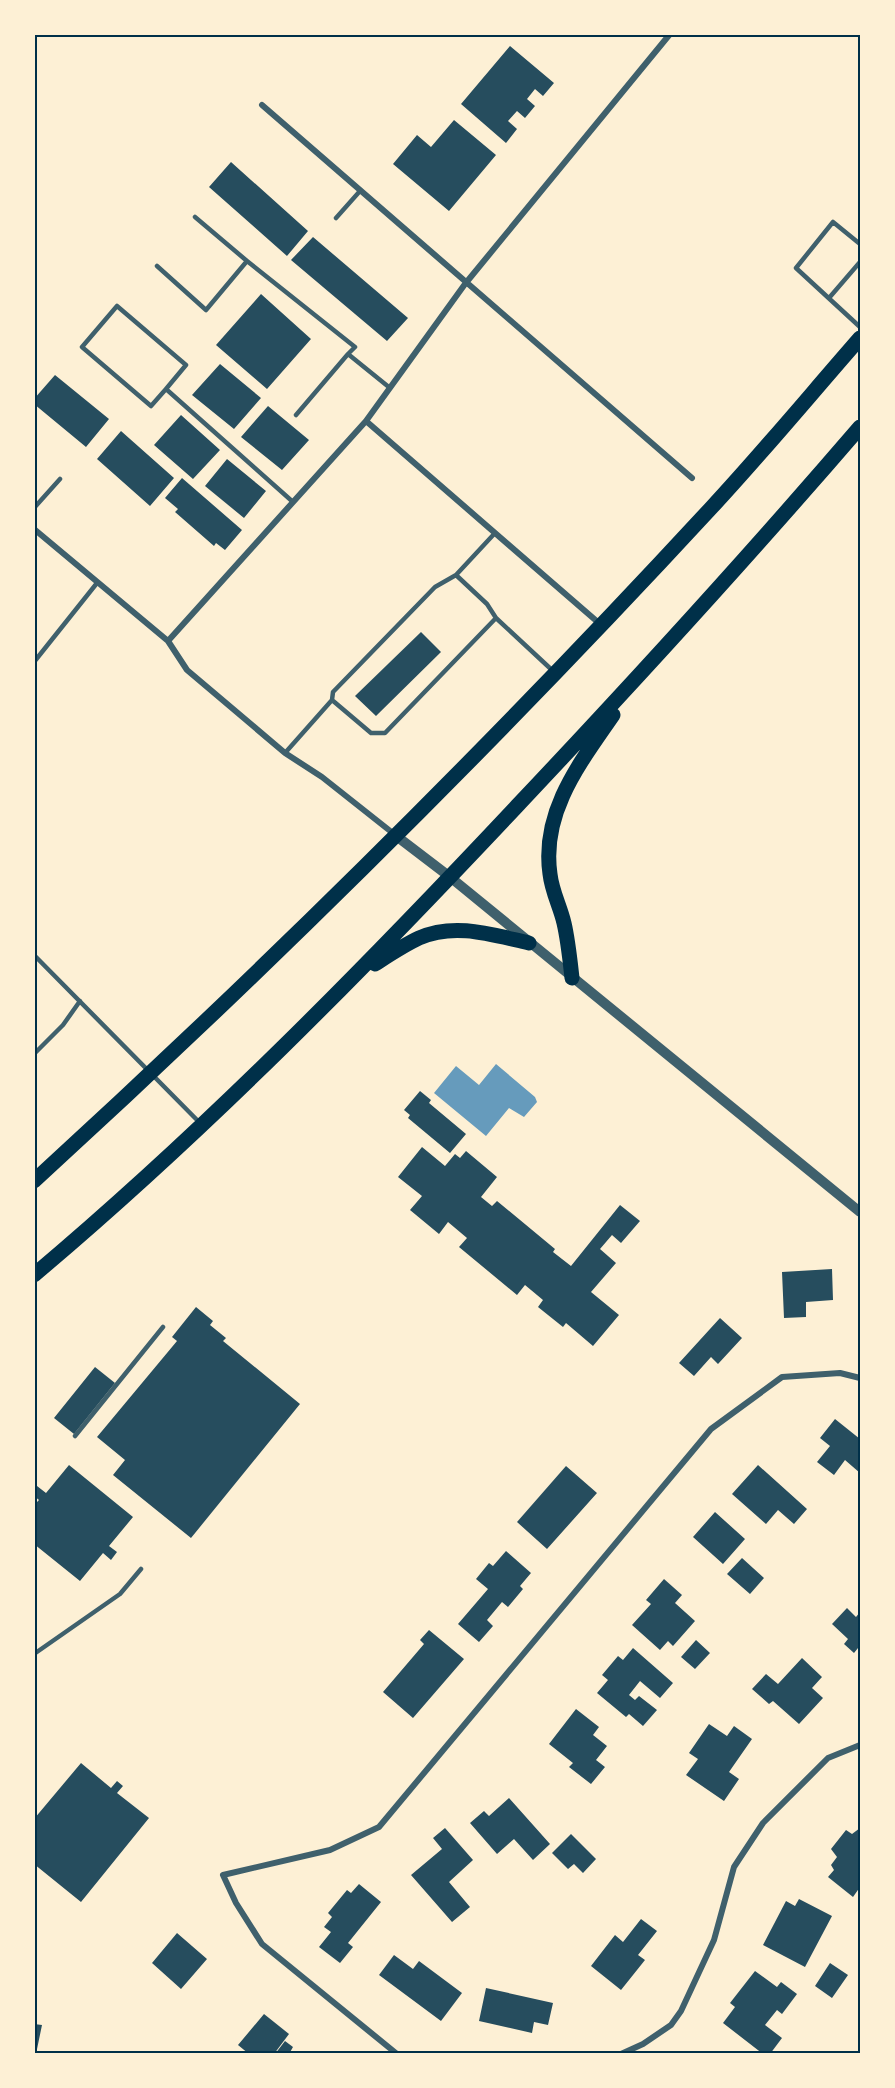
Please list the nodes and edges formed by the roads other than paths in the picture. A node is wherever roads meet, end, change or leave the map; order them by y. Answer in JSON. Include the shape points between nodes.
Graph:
{"nodes":[{"id":1,"x":670,"y":34,"type":"edge"},
{"id":2,"x":262,"y":105,"type":"dead end"},
{"id":3,"x":360,"y":191,"type":"junction"},
{"id":4,"x":195,"y":217,"type":"dead end"},
{"id":5,"x":336,"y":218,"type":"dead end"},
{"id":6,"x":861,"y":244,"type":"edge"},
{"id":7,"x":247,"y":261,"type":"junction"},
{"id":8,"x":861,"y":262,"type":"edge"},
{"id":9,"x":157,"y":266,"type":"dead end"},
{"id":10,"x":465,"y":284,"type":"junction"},
{"id":11,"x":829,"y":298,"type":"junction"},
{"id":12,"x":861,"y":327,"type":"edge"},
{"id":13,"x":861,"y":338,"type":"edge"},
{"id":14,"x":348,"y":354,"type":"junction"},
{"id":15,"x":390,"y":388,"type":"junction"},
{"id":16,"x":165,"y":389,"type":"junction"},
{"id":17,"x":296,"y":415,"type":"dead end"},
{"id":18,"x":366,"y":421,"type":"junction"},
{"id":19,"x":861,"y":427,"type":"edge"},
{"id":20,"x":60,"y":478,"type":"dead end"},
{"id":21,"x":692,"y":478,"type":"dead end"},
{"id":22,"x":293,"y":502,"type":"junction"},
{"id":23,"x":34,"y":508,"type":"edge"},
{"id":24,"x":34,"y":529,"type":"edge"},
{"id":25,"x":495,"y":533,"type":"junction"},
{"id":26,"x":456,"y":575,"type":"junction"},
{"id":27,"x":96,"y":583,"type":"junction"},
{"id":28,"x":496,"y":618,"type":"junction"},
{"id":29,"x":601,"y":624,"type":"junction"},
{"id":30,"x":168,"y":641,"type":"junction"},
{"id":31,"x":34,"y":662,"type":"edge"},
{"id":32,"x":555,"y":673,"type":"junction"},
{"id":33,"x":641,"y":674,"type":"junction"},
{"id":34,"x":333,"y":699,"type":"junction"},
{"id":35,"x":285,"y":753,"type":"junction"},
{"id":36,"x":394,"y":835,"type":"junction"},
{"id":37,"x":450,"y":877,"type":"junction"},
{"id":38,"x":529,"y":943,"type":"junction"},
{"id":39,"x":34,"y":955,"type":"edge"},
{"id":40,"x":359,"y":973,"type":"junction"},
{"id":41,"x":572,"y":978,"type":"junction"},
{"id":42,"x":80,"y":1002,"type":"junction"},
{"id":43,"x":34,"y":1054,"type":"edge"},
{"id":44,"x":151,"y":1074,"type":"junction"},
{"id":45,"x":202,"y":1125,"type":"junction"},
{"id":46,"x":34,"y":1181,"type":"edge"},
{"id":47,"x":861,"y":1212,"type":"edge"},
{"id":48,"x":34,"y":1275,"type":"edge"},
{"id":49,"x":164,"y":1327,"type":"dead end"},
{"id":50,"x":861,"y":1378,"type":"edge"},
{"id":51,"x":75,"y":1436,"type":"dead end"},
{"id":52,"x":141,"y":1569,"type":"dead end"},
{"id":53,"x":34,"y":1654,"type":"edge"},
{"id":54,"x":861,"y":1745,"type":"edge"},
{"id":55,"x":397,"y":2054,"type":"edge"},
{"id":56,"x":621,"y":2054,"type":"edge"}],
"edges":[{"from":1,"to":10,"type":"street"},
{"from":2,"to":3,"type":"street"},
{"from":3,"to":5,"type":"lane"},
{"from":3,"to":10,"type":"street"},
{"from":4,"to":7,"type":"lane"},
{"from":6,"to":11,"type":"lane","via":[[833,222],[796,268]]},
{"from":7,"to":9,"type":"lane","via":[[206,309]]},
{"from":7,"to":14,"type":"lane","via":[[356,347]]},
{"from":8,"to":11,"type":"lane"},
{"from":10,"to":15,"type":"street"},
{"from":10,"to":21,"type":"street"},
{"from":11,"to":12,"type":"lane"},
{"from":13,"to":29,"type":"highway","via":[[713,506]]},
{"from":14,"to":15,"type":"lane"},
{"from":14,"to":17,"type":"lane"},
{"from":15,"to":18,"type":"street"},
{"from":16,"to":16,"type":"lane","via":[[151,406],[82,347],[117,306],[186,365]]},
{"from":16,"to":22,"type":"lane"},
{"from":18,"to":22,"type":"street"},
{"from":18,"to":25,"type":"street"},
{"from":19,"to":33,"type":"highway"},
{"from":20,"to":23,"type":"lane"},
{"from":22,"to":30,"type":"street"},
{"from":24,"to":27,"type":"street"},
{"from":25,"to":26,"type":"lane"},
{"from":25,"to":29,"type":"street"},
{"from":26,"to":28,"type":"lane"},
{"from":26,"to":34,"type":"lane","via":[[435,587],[333,692]]},
{"from":27,"to":30,"type":"street"},
{"from":27,"to":31,"type":"lane"},
{"from":28,"to":32,"type":"lane"},
{"from":28,"to":34,"type":"lane","via":[[385,733],[371,733]]},
{"from":29,"to":32,"type":"highway"},
{"from":30,"to":35,"type":"street","via":[[188,670]]},
{"from":32,"to":36,"type":"highway"},
{"from":33,"to":37,"type":"highway"},
{"from":33,"to":41,"type":"highway","via":[[570,778],[554,814],[549,871],[564,922]]},
{"from":34,"to":35,"type":"lane"},
{"from":35,"to":36,"type":"street","via":[[322,777]]},
{"from":36,"to":37,"type":"street"},
{"from":36,"to":44,"type":"highway"},
{"from":37,"to":38,"type":"street"},
{"from":37,"to":40,"type":"highway"},
{"from":38,"to":40,"type":"highway","via":[[462,930],[441,932],[420,938]]},
{"from":38,"to":41,"type":"street"},
{"from":39,"to":42,"type":"lane"},
{"from":40,"to":45,"type":"highway"},
{"from":41,"to":47,"type":"street"},
{"from":42,"to":43,"type":"lane"},
{"from":42,"to":44,"type":"lane"},
{"from":44,"to":45,"type":"lane"},
{"from":44,"to":46,"type":"highway"},
{"from":45,"to":48,"type":"highway"},
{"from":49,"to":51,"type":"lane"},
{"from":50,"to":55,"type":"street","via":[[840,1373],[782,1377],[711,1429],[379,1827],[330,1850],[223,1875],[262,1944]]},
{"from":52,"to":53,"type":"lane","via":[[120,1594]]},
{"from":54,"to":56,"type":"street","via":[[828,1758],[763,1823],[734,1867],[714,1940],[681,2011],[671,2025]]}]}
